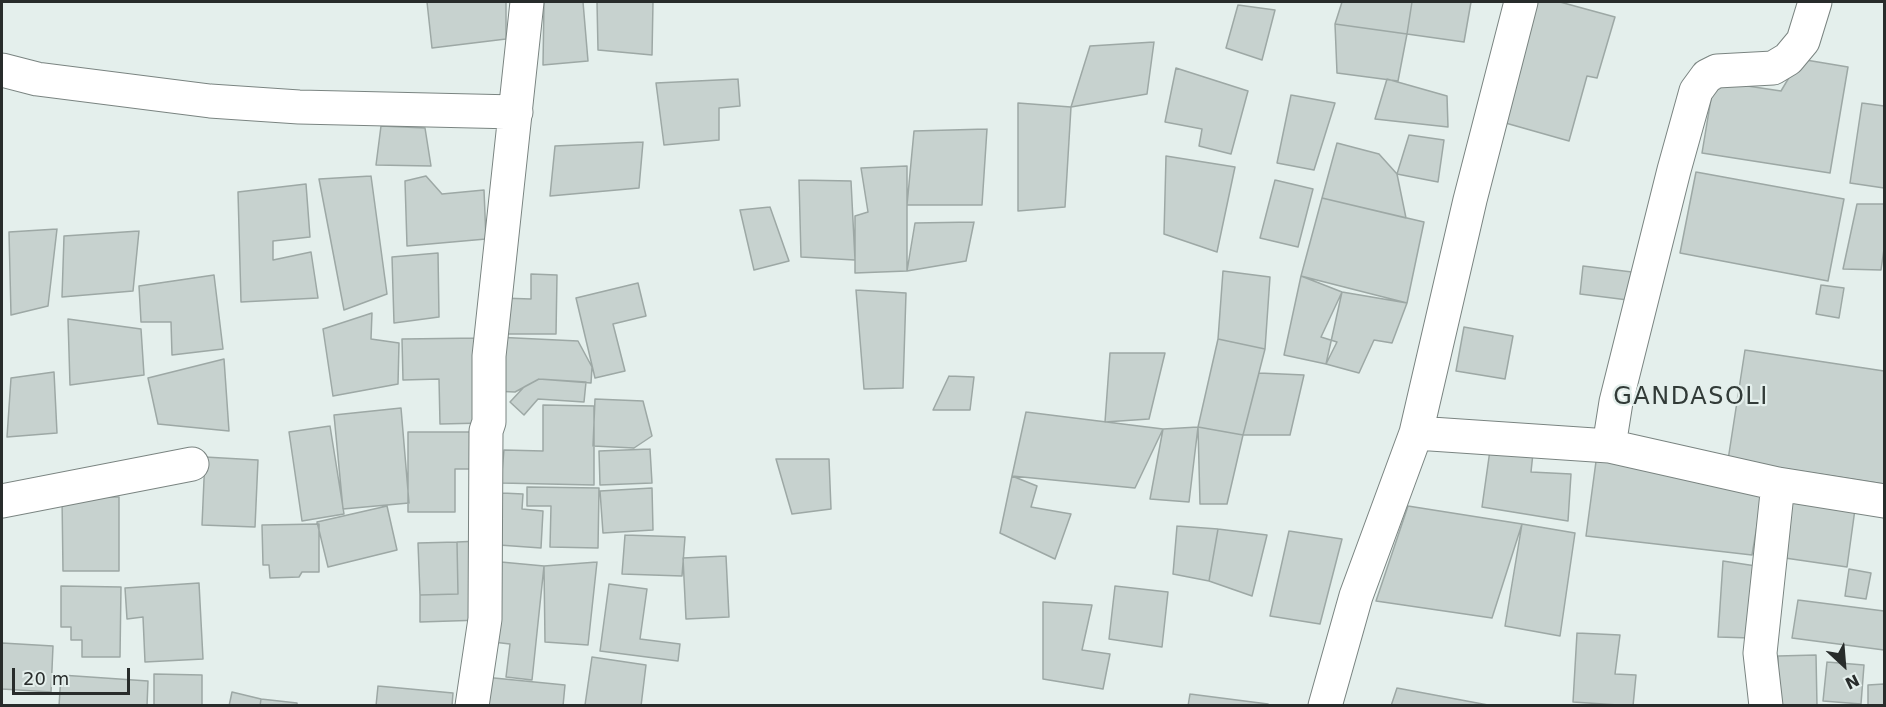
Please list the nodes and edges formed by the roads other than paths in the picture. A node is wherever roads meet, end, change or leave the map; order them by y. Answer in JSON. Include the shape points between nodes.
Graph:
{"nodes":[{"id":1,"x":527,"y":2,"type":"edge"},
{"id":2,"x":1521,"y":2,"type":"edge"},
{"id":3,"x":1815,"y":2,"type":"edge"},
{"id":4,"x":2,"y":70,"type":"edge"},
{"id":5,"x":516,"y":112,"type":"junction"},
{"id":6,"x":1416,"y":433,"type":"junction"},
{"id":7,"x":1609,"y":446,"type":"junction"},
{"id":8,"x":192,"y":464,"type":"dead end"},
{"id":9,"x":1778,"y":484,"type":"junction"},
{"id":10,"x":2,"y":501,"type":"edge"},
{"id":11,"x":1884,"y":501,"type":"edge"},
{"id":12,"x":472,"y":705,"type":"edge"},
{"id":13,"x":1325,"y":705,"type":"edge"},
{"id":14,"x":1766,"y":705,"type":"edge"}],
"edges":[{"from":1,"to":5,"type":"street"},
{"from":2,"to":6,"type":"street"},
{"from":3,"to":7,"type":"street","via":[[1803,41],[1788,59],[1773,68],[1717,71],[1707,76],[1696,91],[1616,402]]},
{"from":4,"to":5,"type":"street","via":[[37,79],[221,101],[299,107]]},
{"from":5,"to":12,"type":"street","via":[[489,356],[485,619]]},
{"from":6,"to":7,"type":"street"},
{"from":6,"to":13,"type":"street","via":[[1356,597]]},
{"from":7,"to":9,"type":"street"},
{"from":8,"to":10,"type":"street"},
{"from":9,"to":11,"type":"street"},
{"from":9,"to":14,"type":"street","via":[[1760,653]]}]}
